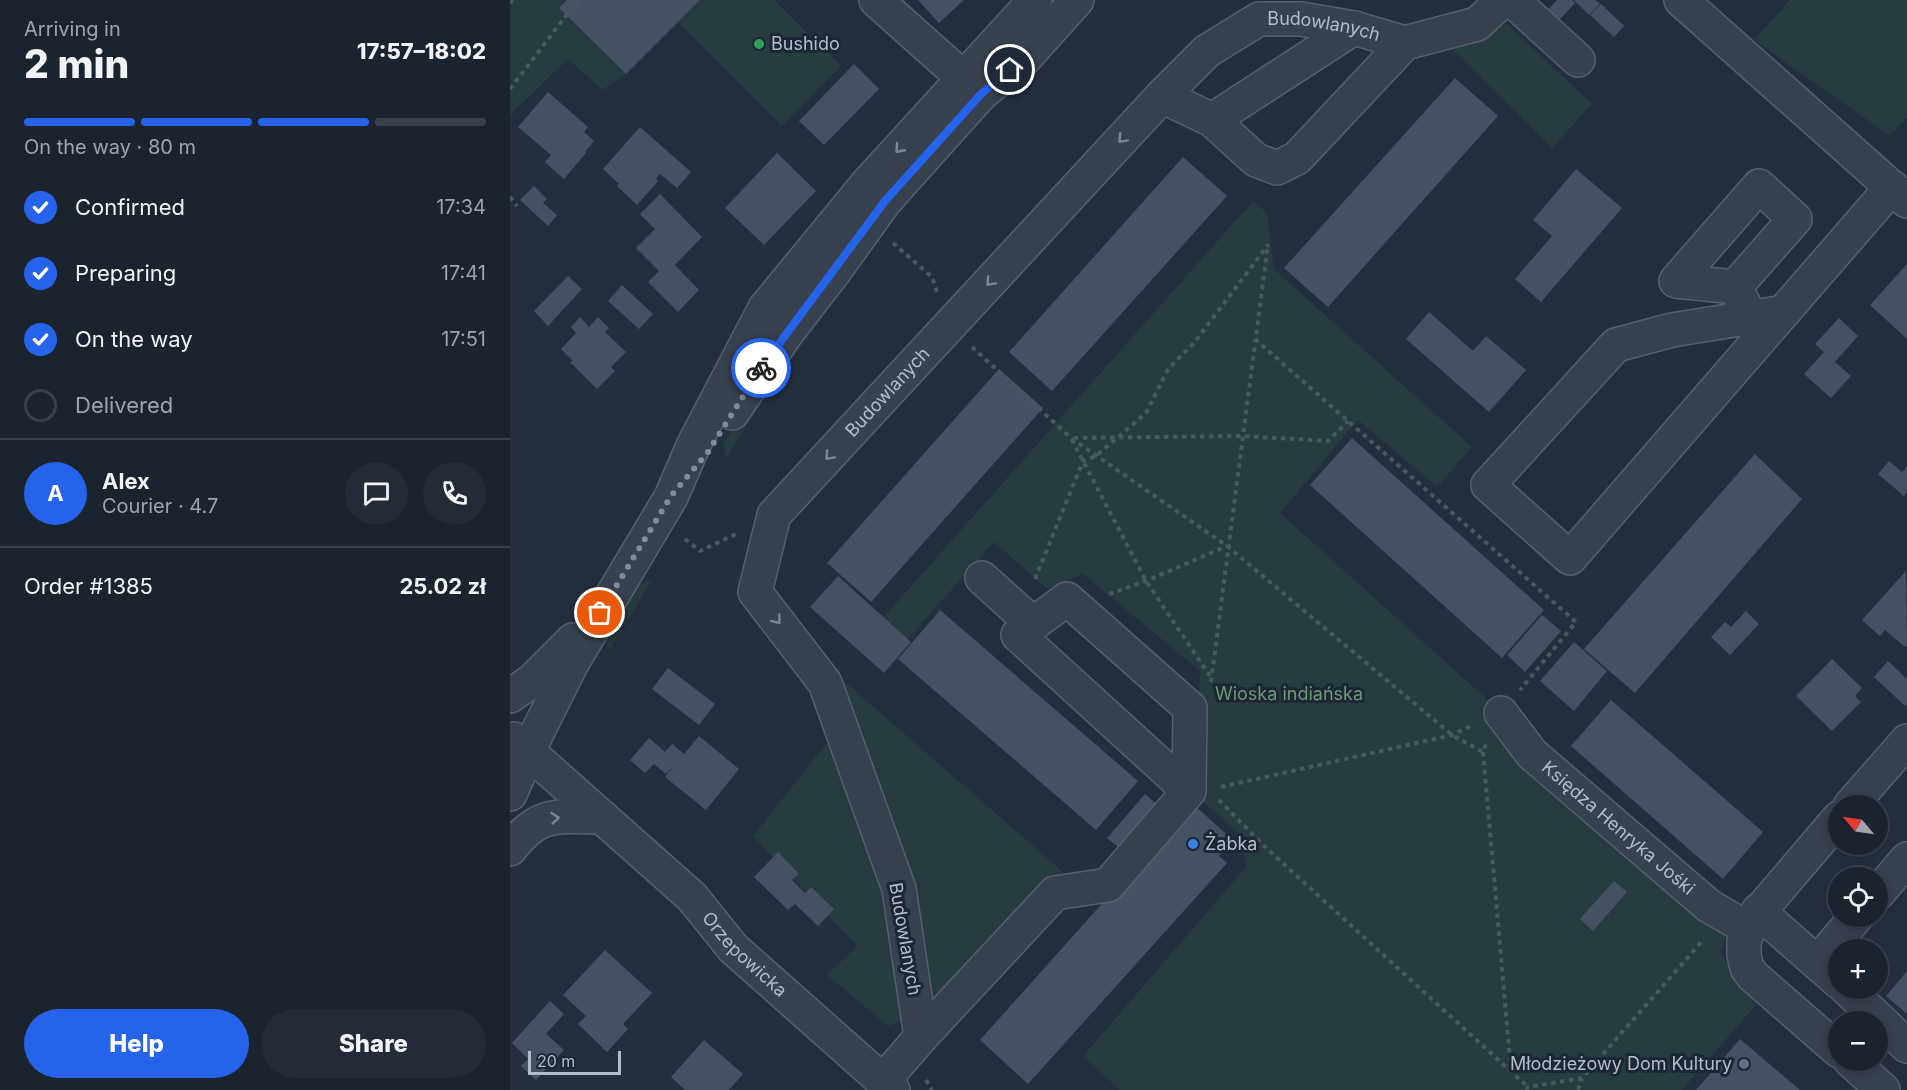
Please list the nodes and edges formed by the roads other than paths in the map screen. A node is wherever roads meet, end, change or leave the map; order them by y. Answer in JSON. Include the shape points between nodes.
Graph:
{"nodes":[{"id":1,"x":876,"y":0,"type":"edge"},
{"id":2,"x":1035,"y":0,"type":"edge"},
{"id":3,"x":1077,"y":0,"type":"edge"},
{"id":4,"x":1503,"y":0,"type":"edge"},
{"id":5,"x":1512,"y":0,"type":"edge"},
{"id":6,"x":1681,"y":0,"type":"edge"},
{"id":7,"x":1354,"y":28,"type":"junction"},
{"id":8,"x":1405,"y":43,"type":"junction"},
{"id":9,"x":1578,"y":60,"type":"dead end"},
{"id":10,"x":972,"y":86,"type":"junction"},
{"id":11,"x":1162,"y":96,"type":"junction"},
{"id":12,"x":1212,"y":120,"type":"junction"},
{"id":13,"x":1899,"y":194,"type":"edge"},
{"id":14,"x":1736,"y":287,"type":"dead end"},
{"id":15,"x":1784,"y":312,"type":"junction"},
{"id":16,"x":1751,"y":318,"type":"junction"},
{"id":17,"x":982,"y":578,"type":"dead end"},
{"id":18,"x":600,"y":613,"type":"junction"},
{"id":19,"x":1033,"y":624,"type":"junction"},
{"id":20,"x":510,"y":696,"type":"edge"},
{"id":21,"x":1501,"y":713,"type":"road end"},
{"id":22,"x":1907,"y":741,"type":"edge"},
{"id":23,"x":519,"y":744,"type":"edge"},
{"id":24,"x":1199,"y":790,"type":"junction"},
{"id":25,"x":510,"y":794,"type":"edge"},
{"id":26,"x":1860,"y":795,"type":"edge"},
{"id":27,"x":602,"y":817,"type":"junction"},
{"id":28,"x":1828,"y":830,"type":"edge"},
{"id":29,"x":510,"y":849,"type":"edge"},
{"id":30,"x":1907,"y":860,"type":"edge"},
{"id":31,"x":1888,"y":882,"type":"edge"},
{"id":32,"x":1744,"y":918,"type":"junction"},
{"id":33,"x":1828,"y":972,"type":"edge"},
{"id":34,"x":1858,"y":999,"type":"edge"},
{"id":35,"x":921,"y":1037,"type":"junction"},
{"id":36,"x":1828,"y":1041,"type":"edge"},
{"id":37,"x":1907,"y":1046,"type":"edge"},
{"id":38,"x":1862,"y":1071,"type":"edge"},
{"id":39,"x":888,"y":1086,"type":"edge"},
{"id":40,"x":1884,"y":1090,"type":"edge"}],
"edges":[{"from":1,"to":10,"type":"street"},
{"from":2,"to":10,"type":"street"},
{"from":3,"to":10,"type":"street","via":[[1025,58]]},
{"from":4,"to":8,"type":"street","name":"Budowlanych","via":[[1477,24]]},
{"from":5,"to":9,"type":"street"},
{"from":6,"to":13,"type":"street"},
{"from":7,"to":8,"type":"street","name":"Budowlanych"},
{"from":7,"to":11,"type":"street","name":"Budowlanych","via":[[1301,19],[1259,19],[1207,51]]},
{"from":7,"to":12,"type":"street"},
{"from":8,"to":12,"type":"street","via":[[1297,158],[1277,168],[1256,160]]},
{"from":10,"to":18,"type":"street","via":[[760,370],[708,452],[671,496]]},
{"from":11,"to":12,"type":"street"},
{"from":11,"to":35,"type":"street","name":"Budowlanych","one_way":true,"via":[[774,515],[755,592],[825,683],[898,889]]},
{"from":13,"to":15,"type":"street"},
{"from":14,"to":16,"type":"street"},
{"from":15,"to":16,"type":"street"},
{"from":15,"to":16,"type":"street","via":[[1570,558],[1488,485],[1616,345],[1672,330]]},
{"from":17,"to":19,"type":"street"},
{"from":18,"to":20,"type":"street","via":[[533,680]]},
{"from":18,"to":23,"type":"street","via":[[563,679]]},
{"from":19,"to":24,"type":"street","via":[[1018,635]]},
{"from":19,"to":24,"type":"street","via":[[1067,600],[1190,708]]},
{"from":21,"to":32,"type":"street","name":"Księdza Henryka Jośki","via":[[1532,754],[1709,906]]},
{"from":22,"to":26,"type":"street"},
{"from":23,"to":25,"type":"street"},
{"from":23,"to":27,"type":"street","name":"Orzepowicka"},
{"from":24,"to":35,"type":"street","via":[[1108,885],[1055,893]]},
{"from":29,"to":27,"type":"street","one_way":true,"via":[[526,830],[542,820]]},
{"from":27,"to":39,"type":"street","name":"Orzepowicka","via":[[692,897],[733,948]]},
{"from":28,"to":32,"type":"street"},
{"from":30,"to":31,"type":"street"},
{"from":32,"to":33,"type":"street","name":"Księdza Henryka Jośki"},
{"from":32,"to":36,"type":"street","via":[[1747,968]]},
{"from":34,"to":37,"type":"street"},
{"from":35,"to":39,"type":"street"},
{"from":38,"to":40,"type":"street"}]}
